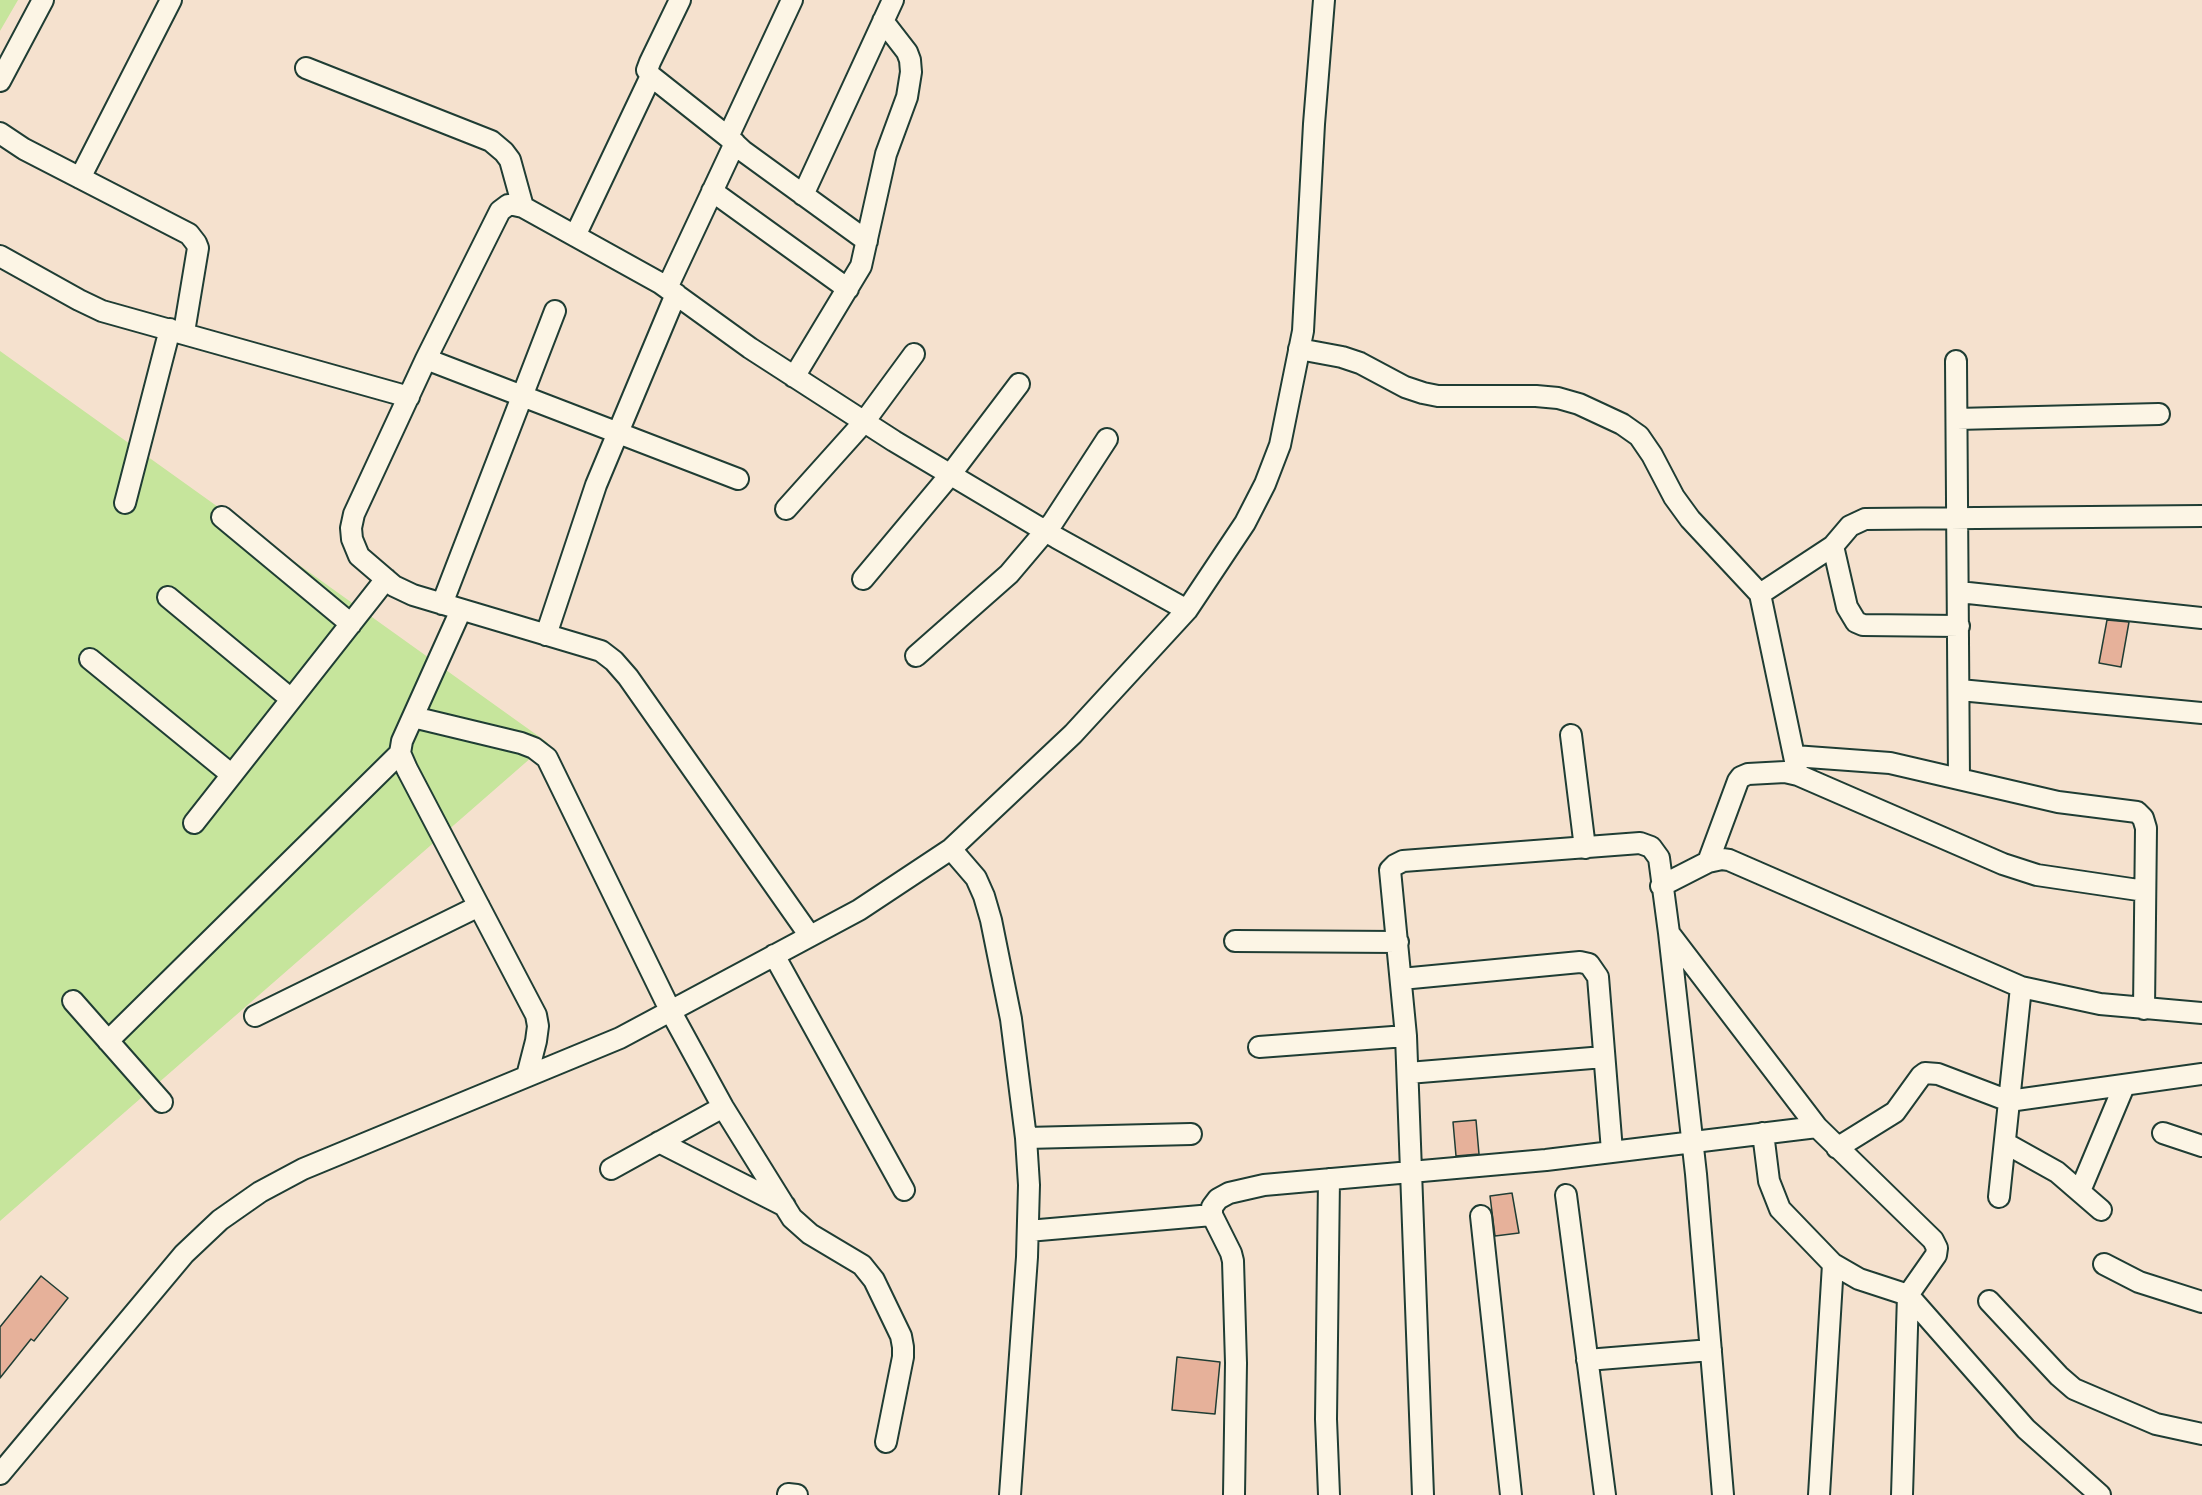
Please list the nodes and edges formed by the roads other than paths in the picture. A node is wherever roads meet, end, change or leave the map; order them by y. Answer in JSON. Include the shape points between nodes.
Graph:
{"nodes":[{"id":1,"x":43,"y":0,"type":"edge"},
{"id":2,"x":171,"y":0,"type":"edge"},
{"id":3,"x":680,"y":0,"type":"edge"},
{"id":4,"x":792,"y":0,"type":"edge"},
{"id":5,"x":893,"y":0,"type":"edge"},
{"id":6,"x":1324,"y":0,"type":"edge"},
{"id":7,"x":883,"y":21,"type":"junction"},
{"id":8,"x":306,"y":68,"type":"dead end"},
{"id":9,"x":651,"y":76,"type":"junction"},
{"id":10,"x":0,"y":81,"type":"edge"},
{"id":11,"x":0,"y":133,"type":"edge"},
{"id":12,"x":731,"y":140,"type":"junction"},
{"id":13,"x":80,"y":178,"type":"junction"},
{"id":14,"x":712,"y":191,"type":"junction"},
{"id":15,"x":803,"y":195,"type":"junction"},
{"id":16,"x":523,"y":207,"type":"junction"},
{"id":17,"x":575,"y":236,"type":"junction"},
{"id":18,"x":867,"y":242,"type":"junction"},
{"id":19,"x":0,"y":256,"type":"edge"},
{"id":20,"x":848,"y":289,"type":"junction"},
{"id":21,"x":672,"y":291,"type":"junction"},
{"id":22,"x":555,"y":311,"type":"dead end"},
{"id":23,"x":177,"y":331,"type":"junction"},
{"id":24,"x":1299,"y":349,"type":"junction"},
{"id":25,"x":915,"y":354,"type":"dead end"},
{"id":26,"x":426,"y":359,"type":"junction"},
{"id":27,"x":1956,"y":361,"type":"dead end"},
{"id":28,"x":794,"y":377,"type":"junction"},
{"id":29,"x":1019,"y":384,"type":"dead end"},
{"id":30,"x":524,"y":396,"type":"junction"},
{"id":31,"x":409,"y":397,"type":"junction"},
{"id":32,"x":2158,"y":414,"type":"dead end"},
{"id":33,"x":1957,"y":419,"type":"junction"},
{"id":34,"x":864,"y":422,"type":"junction"},
{"id":35,"x":619,"y":432,"type":"junction"},
{"id":36,"x":1107,"y":438,"type":"dead end"},
{"id":37,"x":951,"y":475,"type":"junction"},
{"id":38,"x":738,"y":479,"type":"dead end"},
{"id":39,"x":125,"y":503,"type":"dead end"},
{"id":40,"x":786,"y":509,"type":"dead end"},
{"id":41,"x":2202,"y":516,"type":"edge"},
{"id":42,"x":222,"y":517,"type":"dead end"},
{"id":43,"x":1958,"y":519,"type":"junction"},
{"id":44,"x":1046,"y":531,"type":"junction"},
{"id":45,"x":1833,"y":546,"type":"junction"},
{"id":46,"x":386,"y":579,"type":"junction"},
{"id":47,"x":863,"y":579,"type":"dead end"},
{"id":48,"x":1959,"y":592,"type":"junction"},
{"id":49,"x":1760,"y":594,"type":"junction"},
{"id":50,"x":168,"y":597,"type":"dead end"},
{"id":51,"x":452,"y":607,"type":"junction"},
{"id":52,"x":1187,"y":610,"type":"junction"},
{"id":53,"x":2202,"y":618,"type":"edge"},
{"id":54,"x":351,"y":624,"type":"junction"},
{"id":55,"x":1959,"y":626,"type":"junction"},
{"id":56,"x":546,"y":635,"type":"junction"},
{"id":57,"x":916,"y":656,"type":"dead end"},
{"id":58,"x":90,"y":659,"type":"dead end"},
{"id":59,"x":1960,"y":690,"type":"junction"},
{"id":60,"x":291,"y":699,"type":"junction"},
{"id":61,"x":2202,"y":713,"type":"edge"},
{"id":62,"x":413,"y":717,"type":"junction"},
{"id":63,"x":1571,"y":735,"type":"dead end"},
{"id":64,"x":400,"y":753,"type":"junction"},
{"id":65,"x":1796,"y":765,"type":"junction"},
{"id":66,"x":232,"y":775,"type":"junction"},
{"id":67,"x":1959,"y":778,"type":"junction"},
{"id":68,"x":194,"y":823,"type":"dead end"},
{"id":69,"x":1586,"y":848,"type":"junction"},
{"id":70,"x":951,"y":849,"type":"junction"},
{"id":71,"x":1708,"y":862,"type":"junction"},
{"id":72,"x":1661,"y":886,"type":"junction"},
{"id":73,"x":2145,"y":891,"type":"junction"},
{"id":74,"x":479,"y":906,"type":"junction"},
{"id":75,"x":1669,"y":933,"type":"junction"},
{"id":76,"x":810,"y":936,"type":"junction"},
{"id":77,"x":1235,"y":941,"type":"dead end"},
{"id":78,"x":1398,"y":942,"type":"junction"},
{"id":79,"x":774,"y":955,"type":"junction"},
{"id":80,"x":1401,"y":979,"type":"junction"},
{"id":81,"x":2021,"y":987,"type":"junction"},
{"id":82,"x":73,"y":1001,"type":"dead end"},
{"id":83,"x":2144,"y":1009,"type":"junction"},
{"id":84,"x":671,"y":1012,"type":"junction"},
{"id":85,"x":2202,"y":1013,"type":"edge"},
{"id":86,"x":255,"y":1016,"type":"dead end"},
{"id":87,"x":1406,"y":1036,"type":"junction"},
{"id":88,"x":108,"y":1041,"type":"junction"},
{"id":89,"x":1259,"y":1047,"type":"dead end"},
{"id":90,"x":1604,"y":1057,"type":"junction"},
{"id":91,"x":1408,"y":1072,"type":"junction"},
{"id":92,"x":2202,"y":1074,"type":"edge"},
{"id":93,"x":526,"y":1076,"type":"junction"},
{"id":94,"x":2124,"y":1086,"type":"junction"},
{"id":95,"x":2009,"y":1101,"type":"junction"},
{"id":96,"x":162,"y":1102,"type":"dead end"},
{"id":97,"x":723,"y":1107,"type":"junction"},
{"id":98,"x":1817,"y":1127,"type":"junction"},
{"id":99,"x":1763,"y":1133,"type":"junction"},
{"id":100,"x":2163,"y":1133,"type":"dead end"},
{"id":101,"x":1191,"y":1134,"type":"dead end"},
{"id":102,"x":1026,"y":1138,"type":"junction"},
{"id":103,"x":659,"y":1142,"type":"junction"},
{"id":104,"x":1693,"y":1142,"type":"junction"},
{"id":105,"x":2005,"y":1143,"type":"junction"},
{"id":106,"x":2202,"y":1146,"type":"edge"},
{"id":107,"x":1837,"y":1148,"type":"junction"},
{"id":108,"x":1612,"y":1151,"type":"junction"},
{"id":109,"x":611,"y":1169,"type":"dead end"},
{"id":110,"x":1412,"y":1172,"type":"junction"},
{"id":111,"x":1329,"y":1179,"type":"junction"},
{"id":112,"x":904,"y":1190,"type":"dead end"},
{"id":113,"x":2080,"y":1191,"type":"junction"},
{"id":114,"x":1566,"y":1195,"type":"dead end"},
{"id":115,"x":1999,"y":1197,"type":"dead end"},
{"id":116,"x":785,"y":1206,"type":"junction"},
{"id":117,"x":2102,"y":1210,"type":"dead end"},
{"id":118,"x":1212,"y":1215,"type":"junction"},
{"id":119,"x":1481,"y":1216,"type":"dead end"},
{"id":120,"x":1028,"y":1231,"type":"junction"},
{"id":121,"x":1833,"y":1264,"type":"junction"},
{"id":122,"x":2104,"y":1264,"type":"dead end"},
{"id":123,"x":1908,"y":1295,"type":"junction"},
{"id":124,"x":1989,"y":1301,"type":"dead end"},
{"id":125,"x":2202,"y":1302,"type":"edge"},
{"id":126,"x":1711,"y":1350,"type":"junction"},
{"id":127,"x":1587,"y":1360,"type":"junction"},
{"id":128,"x":2202,"y":1434,"type":"edge"},
{"id":129,"x":886,"y":1442,"type":"dead end"},
{"id":130,"x":0,"y":1474,"type":"edge"},
{"id":131,"x":1010,"y":1495,"type":"edge"},
{"id":132,"x":1234,"y":1495,"type":"edge"},
{"id":133,"x":1329,"y":1495,"type":"edge"},
{"id":134,"x":1423,"y":1495,"type":"edge"},
{"id":135,"x":1510,"y":1495,"type":"edge"},
{"id":136,"x":1605,"y":1495,"type":"edge"},
{"id":137,"x":1723,"y":1495,"type":"edge"},
{"id":138,"x":1819,"y":1495,"type":"edge"},
{"id":139,"x":1902,"y":1495,"type":"edge"},
{"id":140,"x":2100,"y":1495,"type":"edge"}],
"edges":[{"from":1,"to":10,"type":"street"},
{"from":2,"to":13,"type":"street"},
{"from":3,"to":9,"type":"street","via":[[650,62],[647,70]]},
{"from":4,"to":12,"type":"street"},
{"from":5,"to":7,"type":"street"},
{"from":6,"to":24,"type":"street"},
{"from":7,"to":15,"type":"street"},
{"from":7,"to":18,"type":"street","via":[[907,52],[911,72],[907,98],[886,154]]},
{"from":8,"to":16,"type":"street","via":[[491,141],[510,160]]},
{"from":9,"to":12,"type":"street"},
{"from":9,"to":17,"type":"street"},
{"from":11,"to":13,"type":"street"},
{"from":12,"to":14,"type":"street"},
{"from":12,"to":15,"type":"street"},
{"from":13,"to":23,"type":"street","via":[[189,234],[196,243],[198,248]]},
{"from":14,"to":20,"type":"street"},
{"from":14,"to":21,"type":"street"},
{"from":15,"to":18,"type":"street"},
{"from":16,"to":17,"type":"street"},
{"from":16,"to":26,"type":"street","via":[[508,206],[500,211]]},
{"from":17,"to":21,"type":"street"},
{"from":18,"to":20,"type":"street","via":[[861,266]]},
{"from":19,"to":23,"type":"street","via":[[102,311]]},
{"from":20,"to":28,"type":"street"},
{"from":21,"to":28,"type":"street"},
{"from":21,"to":35,"type":"street"},
{"from":22,"to":30,"type":"street"},
{"from":23,"to":31,"type":"street"},
{"from":23,"to":39,"type":"street"},
{"from":24,"to":49,"type":"street","via":[[1351,360],[1422,393],[1558,398],[1622,424],[1638,436],[1652,455],[1690,519]]},
{"from":24,"to":52,"type":"street","via":[[1280,445],[1265,484],[1245,523]]},
{"from":25,"to":34,"type":"street"},
{"from":26,"to":30,"type":"street"},
{"from":26,"to":31,"type":"street"},
{"from":27,"to":33,"type":"street"},
{"from":28,"to":34,"type":"street"},
{"from":29,"to":37,"type":"street"},
{"from":30,"to":35,"type":"street"},
{"from":30,"to":51,"type":"street"},
{"from":31,"to":46,"type":"street","via":[[351,528],[359,556]]},
{"from":32,"to":33,"type":"street"},
{"from":33,"to":43,"type":"street"},
{"from":34,"to":37,"type":"street"},
{"from":34,"to":40,"type":"street"},
{"from":35,"to":38,"type":"street"},
{"from":35,"to":56,"type":"street","via":[[596,485]]},
{"from":36,"to":44,"type":"street"},
{"from":37,"to":44,"type":"street"},
{"from":37,"to":47,"type":"street"},
{"from":41,"to":43,"type":"street"},
{"from":42,"to":54,"type":"street"},
{"from":43,"to":45,"type":"street","via":[[1865,519],[1850,526]]},
{"from":43,"to":48,"type":"street"},
{"from":44,"to":52,"type":"street"},
{"from":44,"to":57,"type":"street","via":[[1009,574]]},
{"from":45,"to":49,"type":"street"},
{"from":45,"to":55,"type":"street","via":[[1847,607],[1856,622]]},
{"from":46,"to":51,"type":"street","via":[[413,595]]},
{"from":46,"to":54,"type":"street"},
{"from":48,"to":53,"type":"street"},
{"from":48,"to":55,"type":"street"},
{"from":49,"to":65,"type":"street"},
{"from":50,"to":60,"type":"street"},
{"from":51,"to":56,"type":"street"},
{"from":51,"to":62,"type":"street"},
{"from":52,"to":70,"type":"street","via":[[1074,734]]},
{"from":54,"to":60,"type":"street"},
{"from":55,"to":59,"type":"street"},
{"from":56,"to":76,"type":"street","via":[[601,651],[614,661]]},
{"from":58,"to":66,"type":"street"},
{"from":59,"to":61,"type":"street"},
{"from":59,"to":67,"type":"street"},
{"from":60,"to":66,"type":"street"},
{"from":62,"to":64,"type":"street"},
{"from":62,"to":84,"type":"street","via":[[521,743],[547,758]]},
{"from":63,"to":69,"type":"street"},
{"from":64,"to":74,"type":"street"},
{"from":64,"to":88,"type":"street"},
{"from":65,"to":67,"type":"street","via":[[1890,763]]},
{"from":65,"to":71,"type":"street","via":[[1741,777]]},
{"from":65,"to":73,"type":"street","via":[[2003,864],[2037,876]]},
{"from":66,"to":68,"type":"street"},
{"from":67,"to":73,"type":"street","via":[[2058,802],[2137,812],[2146,828]]},
{"from":69,"to":72,"type":"street","via":[[1640,843],[1651,847],[1659,858]]},
{"from":69,"to":78,"type":"street","via":[[1403,861],[1390,870]]},
{"from":70,"to":76,"type":"street","via":[[859,910]]},
{"from":70,"to":102,"type":"street","via":[[976,878],[989,912],[1011,1019]]},
{"from":71,"to":72,"type":"street"},
{"from":71,"to":81,"type":"street","via":[[1729,860]]},
{"from":72,"to":75,"type":"street"},
{"from":73,"to":83,"type":"street"},
{"from":74,"to":86,"type":"street"},
{"from":74,"to":93,"type":"street","via":[[536,1015],[536,1041]]},
{"from":75,"to":98,"type":"street"},
{"from":75,"to":104,"type":"street"},
{"from":76,"to":79,"type":"street"},
{"from":77,"to":78,"type":"street"},
{"from":78,"to":80,"type":"street"},
{"from":79,"to":84,"type":"street"},
{"from":79,"to":112,"type":"street"},
{"from":80,"to":87,"type":"street"},
{"from":80,"to":90,"type":"street","via":[[1589,964],[1598,977]]},
{"from":81,"to":83,"type":"street","via":[[2091,1003]]},
{"from":81,"to":95,"type":"street"},
{"from":82,"to":88,"type":"street"},
{"from":83,"to":85,"type":"street"},
{"from":84,"to":93,"type":"street","via":[[620,1038]]},
{"from":84,"to":97,"type":"street"},
{"from":87,"to":89,"type":"street"},
{"from":87,"to":91,"type":"street"},
{"from":88,"to":96,"type":"street"},
{"from":90,"to":91,"type":"street"},
{"from":90,"to":108,"type":"street"},
{"from":91,"to":110,"type":"street"},
{"from":92,"to":94,"type":"street"},
{"from":93,"to":130,"type":"street","via":[[303,1169],[220,1220],[184,1254]]},
{"from":94,"to":95,"type":"street"},
{"from":94,"to":113,"type":"street"},
{"from":95,"to":105,"type":"street"},
{"from":95,"to":107,"type":"street","via":[[1938,1074],[1925,1073],[1895,1112]]},
{"from":97,"to":103,"type":"street"},
{"from":97,"to":116,"type":"street"},
{"from":98,"to":99,"type":"street"},
{"from":98,"to":107,"type":"street"},
{"from":99,"to":104,"type":"street"},
{"from":99,"to":121,"type":"street","via":[[1773,1196],[1780,1209]]},
{"from":100,"to":106,"type":"street"},
{"from":101,"to":102,"type":"street"},
{"from":102,"to":120,"type":"street"},
{"from":103,"to":109,"type":"street"},
{"from":103,"to":116,"type":"street"},
{"from":104,"to":108,"type":"street"},
{"from":104,"to":126,"type":"street"},
{"from":105,"to":113,"type":"street","via":[[2044,1164]]},
{"from":105,"to":115,"type":"street"},
{"from":107,"to":123,"type":"street","via":[[1933,1240],[1936,1255]]},
{"from":108,"to":110,"type":"street"},
{"from":110,"to":111,"type":"street"},
{"from":110,"to":134,"type":"street"},
{"from":111,"to":118,"type":"street","via":[[1264,1185],[1229,1193],[1213,1203]]},
{"from":111,"to":133,"type":"street"},
{"from":113,"to":117,"type":"street"},
{"from":114,"to":127,"type":"street"},
{"from":116,"to":129,"type":"street","via":[[810,1234],[869,1272],[901,1336],[903,1357]]},
{"from":118,"to":120,"type":"street"},
{"from":118,"to":132,"type":"street","via":[[1233,1261]]},
{"from":119,"to":135,"type":"street"},
{"from":120,"to":131,"type":"street"},
{"from":121,"to":123,"type":"street","via":[[1859,1279]]},
{"from":121,"to":138,"type":"street"},
{"from":122,"to":125,"type":"street","via":[[2139,1282]]},
{"from":123,"to":139,"type":"street"},
{"from":123,"to":140,"type":"street","via":[[2026,1429]]},
{"from":124,"to":128,"type":"street","via":[[2074,1389],[2156,1424]]},
{"from":126,"to":127,"type":"street"},
{"from":126,"to":137,"type":"street"},
{"from":127,"to":136,"type":"street"}]}
